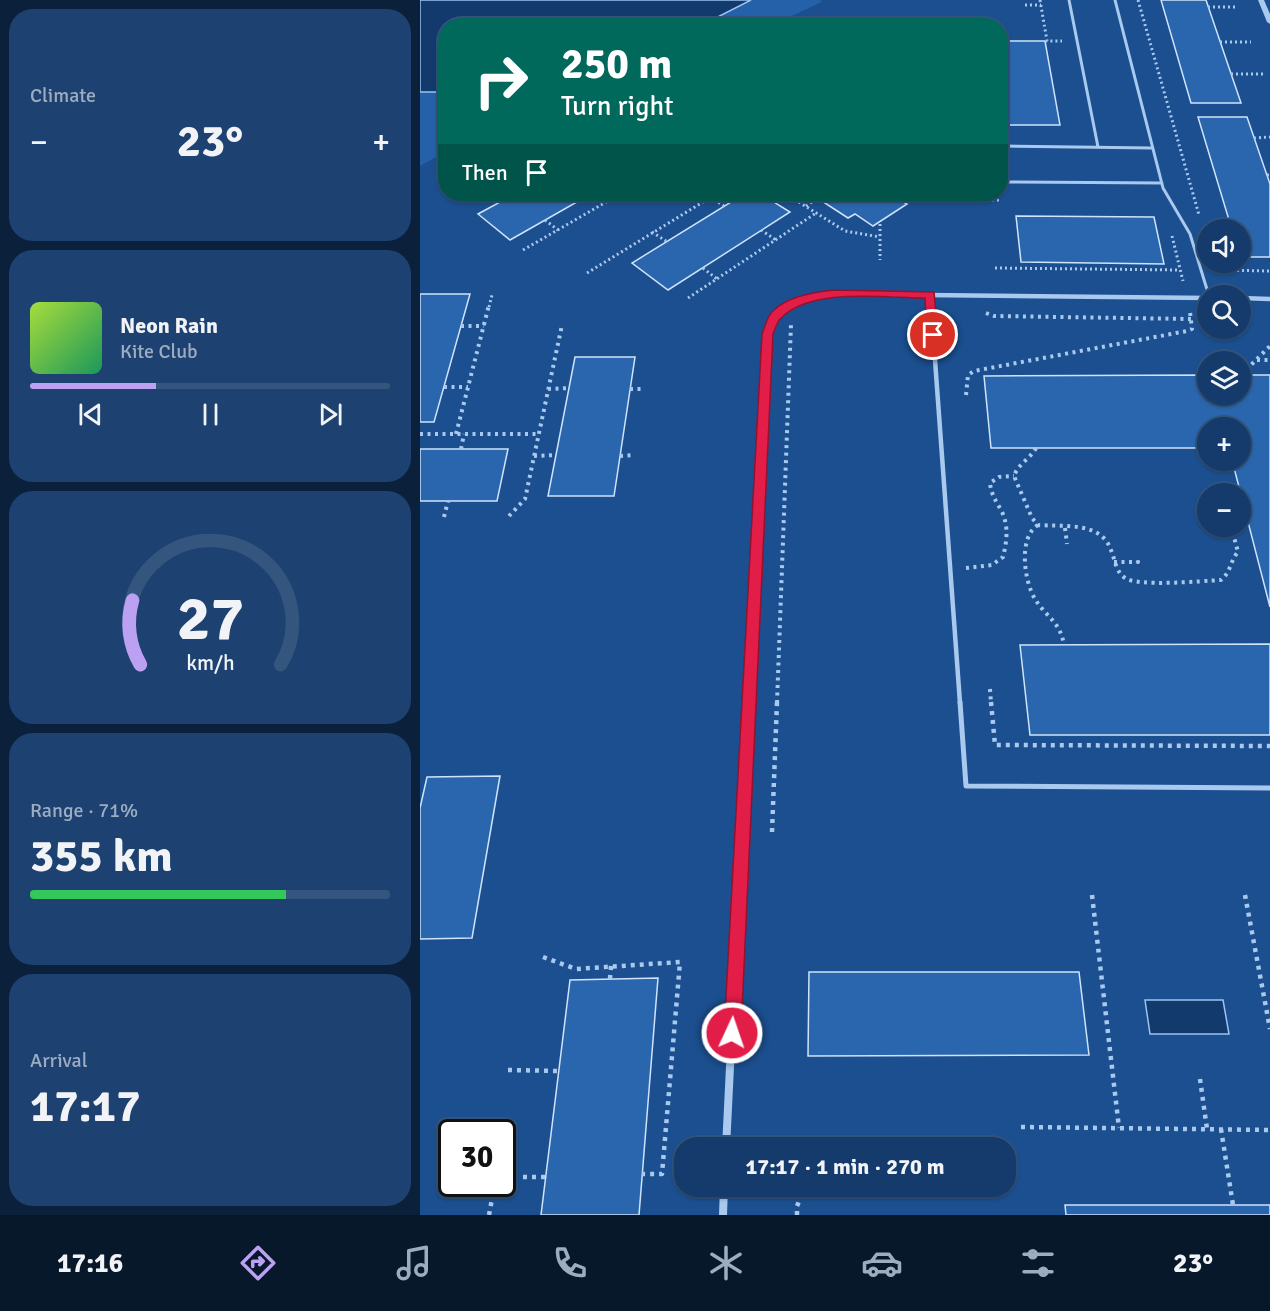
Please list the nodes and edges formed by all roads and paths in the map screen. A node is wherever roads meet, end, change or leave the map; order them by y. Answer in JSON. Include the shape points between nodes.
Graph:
{"nodes":[{"id":1,"x":1040,"y":0,"type":"edge"},
{"id":2,"x":1069,"y":0,"type":"edge"},
{"id":3,"x":1115,"y":0,"type":"edge"},
{"id":4,"x":1138,"y":0,"type":"edge"},
{"id":5,"x":1262,"y":0,"type":"edge"},
{"id":6,"x":1025,"y":5,"type":"dead end"},
{"id":7,"x":1041,"y":5,"type":"junction"},
{"id":8,"x":1209,"y":7,"type":"dead end"},
{"id":9,"x":1238,"y":7,"type":"dead end"},
{"id":10,"x":1270,"y":22,"type":"edge"},
{"id":11,"x":1063,"y":41,"type":"dead end"},
{"id":12,"x":1220,"y":42,"type":"dead end"},
{"id":13,"x":1251,"y":42,"type":"dead end"},
{"id":14,"x":1231,"y":74,"type":"dead end"},
{"id":15,"x":1263,"y":74,"type":"dead end"},
{"id":16,"x":1270,"y":137,"type":"edge"},
{"id":17,"x":1254,"y":138,"type":"dead end"},
{"id":18,"x":1008,"y":147,"type":"edge"},
{"id":19,"x":1098,"y":147,"type":"junction"},
{"id":20,"x":1152,"y":148,"type":"junction"},
{"id":21,"x":1008,"y":182,"type":"edge"},
{"id":22,"x":1162,"y":183,"type":"junction"},
{"id":23,"x":606,"y":201,"type":"edge"},
{"id":24,"x":703,"y":201,"type":"edge"},
{"id":25,"x":716,"y":201,"type":"edge"},
{"id":26,"x":797,"y":201,"type":"edge"},
{"id":27,"x":813,"y":201,"type":"edge"},
{"id":28,"x":724,"y":206,"type":"dead end"},
{"id":29,"x":805,"y":206,"type":"junction"},
{"id":30,"x":816,"y":213,"type":"junction"},
{"id":31,"x":1200,"y":219,"type":"edge"},
{"id":32,"x":545,"y":220,"type":"dead end"},
{"id":33,"x":880,"y":224,"type":"dead end"},
{"id":34,"x":558,"y":230,"type":"junction"},
{"id":35,"x":761,"y":230,"type":"dead end"},
{"id":36,"x":1171,"y":231,"type":"dead end"},
{"id":37,"x":652,"y":232,"type":"junction"},
{"id":38,"x":880,"y":237,"type":"junction"},
{"id":39,"x":776,"y":240,"type":"junction"},
{"id":40,"x":666,"y":241,"type":"dead end"},
{"id":41,"x":523,"y":250,"type":"dead end"},
{"id":42,"x":880,"y":260,"type":"dead end"},
{"id":43,"x":703,"y":268,"type":"dead end"},
{"id":44,"x":995,"y":268,"type":"dead end"},
{"id":45,"x":1180,"y":270,"type":"junction"},
{"id":46,"x":1190,"y":270,"type":"dead end"},
{"id":47,"x":1251,"y":271,"type":"edge"},
{"id":48,"x":1270,"y":271,"type":"edge"},
{"id":49,"x":587,"y":273,"type":"dead end"},
{"id":50,"x":717,"y":279,"type":"junction"},
{"id":51,"x":1183,"y":283,"type":"dead end"},
{"id":52,"x":1205,"y":285,"type":"edge"},
{"id":53,"x":492,"y":295,"type":"dead end"},
{"id":54,"x":930,"y":295,"type":"junction"},
{"id":55,"x":1197,"y":297,"type":"edge"},
{"id":56,"x":688,"y":298,"type":"dead end"},
{"id":57,"x":1251,"y":298,"type":"edge"},
{"id":58,"x":1270,"y":299,"type":"edge"},
{"id":59,"x":1189,"y":306,"type":"dead end"},
{"id":60,"x":982,"y":312,"type":"dead end"},
{"id":61,"x":1191,"y":319,"type":"junction"},
{"id":62,"x":794,"y":320,"type":"dead end"},
{"id":63,"x":562,"y":325,"type":"dead end"},
{"id":64,"x":461,"y":326,"type":"dead end"},
{"id":65,"x":484,"y":326,"type":"junction"},
{"id":66,"x":1270,"y":346,"type":"edge"},
{"id":67,"x":1257,"y":360,"type":"junction"},
{"id":68,"x":1270,"y":360,"type":"edge"},
{"id":69,"x":1251,"y":366,"type":"edge"},
{"id":70,"x":444,"y":387,"type":"dead end"},
{"id":71,"x":468,"y":387,"type":"junction"},
{"id":72,"x":548,"y":388,"type":"junction"},
{"id":73,"x":569,"y":388,"type":"dead end"},
{"id":74,"x":630,"y":389,"type":"dead end"},
{"id":75,"x":643,"y":389,"type":"dead end"},
{"id":76,"x":966,"y":395,"type":"dead end"},
{"id":77,"x":420,"y":434,"type":"edge"},
{"id":78,"x":456,"y":434,"type":"junction"},
{"id":79,"x":464,"y":434,"type":"junction"},
{"id":80,"x":538,"y":434,"type":"junction"},
{"id":81,"x":1036,"y":448,"type":"dead end"},
{"id":82,"x":461,"y":449,"type":"dead end"},
{"id":83,"x":634,"y":455,"type":"dead end"},
{"id":84,"x":534,"y":456,"type":"junction"},
{"id":85,"x":556,"y":456,"type":"dead end"},
{"id":86,"x":620,"y":456,"type":"dead end"},
{"id":87,"x":1014,"y":476,"type":"junction"},
{"id":88,"x":448,"y":501,"type":"dead end"},
{"id":89,"x":509,"y":516,"type":"dead end"},
{"id":90,"x":444,"y":517,"type":"dead end"},
{"id":91,"x":1038,"y":525,"type":"junction"},
{"id":92,"x":1065,"y":528,"type":"junction"},
{"id":93,"x":1234,"y":537,"type":"edge"},
{"id":94,"x":1067,"y":544,"type":"dead end"},
{"id":95,"x":1137,"y":558,"type":"dead end"},
{"id":96,"x":1114,"y":562,"type":"junction"},
{"id":97,"x":975,"y":568,"type":"dead end"},
{"id":98,"x":1064,"y":645,"type":"dead end"},
{"id":99,"x":990,"y":689,"type":"dead end"},
{"id":100,"x":1270,"y":746,"type":"edge"},
{"id":101,"x":1270,"y":788,"type":"edge"},
{"id":102,"x":772,"y":832,"type":"dead end"},
{"id":103,"x":1092,"y":895,"type":"dead end"},
{"id":104,"x":1245,"y":895,"type":"dead end"},
{"id":105,"x":543,"y":957,"type":"dead end"},
{"id":106,"x":611,"y":966,"type":"junction"},
{"id":107,"x":610,"y":979,"type":"dead end"},
{"id":108,"x":1270,"y":1029,"type":"edge"},
{"id":109,"x":508,"y":1070,"type":"dead end"},
{"id":110,"x":559,"y":1071,"type":"dead end"},
{"id":111,"x":1200,"y":1079,"type":"dead end"},
{"id":112,"x":1021,"y":1127,"type":"dead end"},
{"id":113,"x":1119,"y":1128,"type":"junction"},
{"id":114,"x":1207,"y":1129,"type":"junction"},
{"id":115,"x":1221,"y":1129,"type":"junction"},
{"id":116,"x":1270,"y":1130,"type":"edge"},
{"id":117,"x":727,"y":1137,"type":"edge"},
{"id":118,"x":642,"y":1174,"type":"dead end"},
{"id":119,"x":516,"y":1177,"type":"edge"},
{"id":120,"x":545,"y":1177,"type":"dead end"},
{"id":121,"x":724,"y":1197,"type":"edge"},
{"id":122,"x":801,"y":1197,"type":"edge"},
{"id":123,"x":492,"y":1199,"type":"dead end"},
{"id":124,"x":1233,"y":1205,"type":"dead end"},
{"id":125,"x":489,"y":1215,"type":"edge"},
{"id":126,"x":723,"y":1215,"type":"edge"},
{"id":127,"x":797,"y":1215,"type":"edge"}],
"edges":[{"from":1,"to":7,"type":"path"},
{"from":2,"to":19,"type":"lane"},
{"from":3,"to":20,"type":"lane"},
{"from":4,"to":31,"type":"path"},
{"from":5,"to":10,"type":"street"},
{"from":6,"to":7,"type":"path"},
{"from":7,"to":11,"type":"path","via":[[1047,41]]},
{"from":8,"to":9,"type":"path"},
{"from":12,"to":13,"type":"path"},
{"from":14,"to":15,"type":"path"},
{"from":16,"to":17,"type":"path"},
{"from":18,"to":19,"type":"lane"},
{"from":19,"to":20,"type":"lane"},
{"from":20,"to":22,"type":"lane"},
{"from":21,"to":22,"type":"lane"},
{"from":22,"to":52,"type":"lane","via":[[1191,234]]},
{"from":23,"to":34,"type":"path"},
{"from":24,"to":37,"type":"path"},
{"from":25,"to":28,"type":"path"},
{"from":26,"to":29,"type":"path"},
{"from":27,"to":29,"type":"path"},
{"from":29,"to":30,"type":"path"},
{"from":30,"to":38,"type":"path","via":[[845,231]]},
{"from":30,"to":39,"type":"path"},
{"from":32,"to":34,"type":"path"},
{"from":33,"to":38,"type":"path"},
{"from":34,"to":41,"type":"path"},
{"from":35,"to":39,"type":"path"},
{"from":36,"to":45,"type":"path"},
{"from":37,"to":40,"type":"path"},
{"from":37,"to":49,"type":"path"},
{"from":38,"to":42,"type":"path"},
{"from":39,"to":50,"type":"path"},
{"from":43,"to":50,"type":"path"},
{"from":44,"to":45,"type":"path"},
{"from":45,"to":46,"type":"path"},
{"from":45,"to":51,"type":"path"},
{"from":47,"to":48,"type":"path"},
{"from":50,"to":56,"type":"path"},
{"from":53,"to":65,"type":"path"},
{"from":54,"to":55,"type":"street"},
{"from":54,"to":101,"type":"lane","via":[[966,786]]},
{"from":54,"to":117,"type":"street","via":[[814,296],[774,317],[767,334]]},
{"from":57,"to":58,"type":"street"},
{"from":59,"to":61,"type":"path"},
{"from":60,"to":61,"type":"path","via":[[994,316]]},
{"from":61,"to":76,"type":"path","via":[[1192,329],[1187,331],[974,371],[968,375]]},
{"from":62,"to":102,"type":"path","via":[[790,325]]},
{"from":63,"to":72,"type":"path"},
{"from":64,"to":65,"type":"path"},
{"from":65,"to":71,"type":"path"},
{"from":66,"to":67,"type":"path"},
{"from":67,"to":68,"type":"path"},
{"from":67,"to":69,"type":"path"},
{"from":70,"to":71,"type":"path"},
{"from":71,"to":78,"type":"path"},
{"from":72,"to":73,"type":"path"},
{"from":72,"to":80,"type":"path"},
{"from":74,"to":75,"type":"path"},
{"from":77,"to":78,"type":"path"},
{"from":78,"to":79,"type":"path"},
{"from":79,"to":80,"type":"path"},
{"from":79,"to":82,"type":"path"},
{"from":80,"to":84,"type":"path"},
{"from":81,"to":87,"type":"path"},
{"from":83,"to":86,"type":"path"},
{"from":84,"to":85,"type":"path"},
{"from":84,"to":89,"type":"path","via":[[525,499]]},
{"from":87,"to":91,"type":"path"},
{"from":87,"to":97,"type":"path","via":[[999,477],[990,483],[1008,530],[1003,557],[998,563]]},
{"from":88,"to":90,"type":"path"},
{"from":91,"to":92,"type":"path"},
{"from":91,"to":98,"type":"path","via":[[1030,531],[1028,539],[1029,587],[1057,621]]},
{"from":92,"to":94,"type":"path"},
{"from":92,"to":96,"type":"path","via":[[1084,528],[1103,536]]},
{"from":93,"to":96,"type":"path","via":[[1238,552],[1230,561],[1231,570],[1221,580],[1135,583],[1120,575]]},
{"from":95,"to":96,"type":"path","via":[[1138,562]]},
{"from":99,"to":100,"type":"path","via":[[995,746]]},
{"from":103,"to":113,"type":"path"},
{"from":104,"to":108,"type":"path"},
{"from":105,"to":106,"type":"path","via":[[576,969]]},
{"from":106,"to":107,"type":"path"},
{"from":106,"to":118,"type":"path","via":[[680,962],[662,1174]]},
{"from":109,"to":110,"type":"path"},
{"from":111,"to":114,"type":"path"},
{"from":112,"to":113,"type":"path"},
{"from":113,"to":114,"type":"path"},
{"from":114,"to":115,"type":"path"},
{"from":115,"to":116,"type":"path"},
{"from":115,"to":124,"type":"path"},
{"from":119,"to":120,"type":"path"},
{"from":121,"to":126,"type":"street"},
{"from":122,"to":127,"type":"path"},
{"from":123,"to":125,"type":"path"}]}
